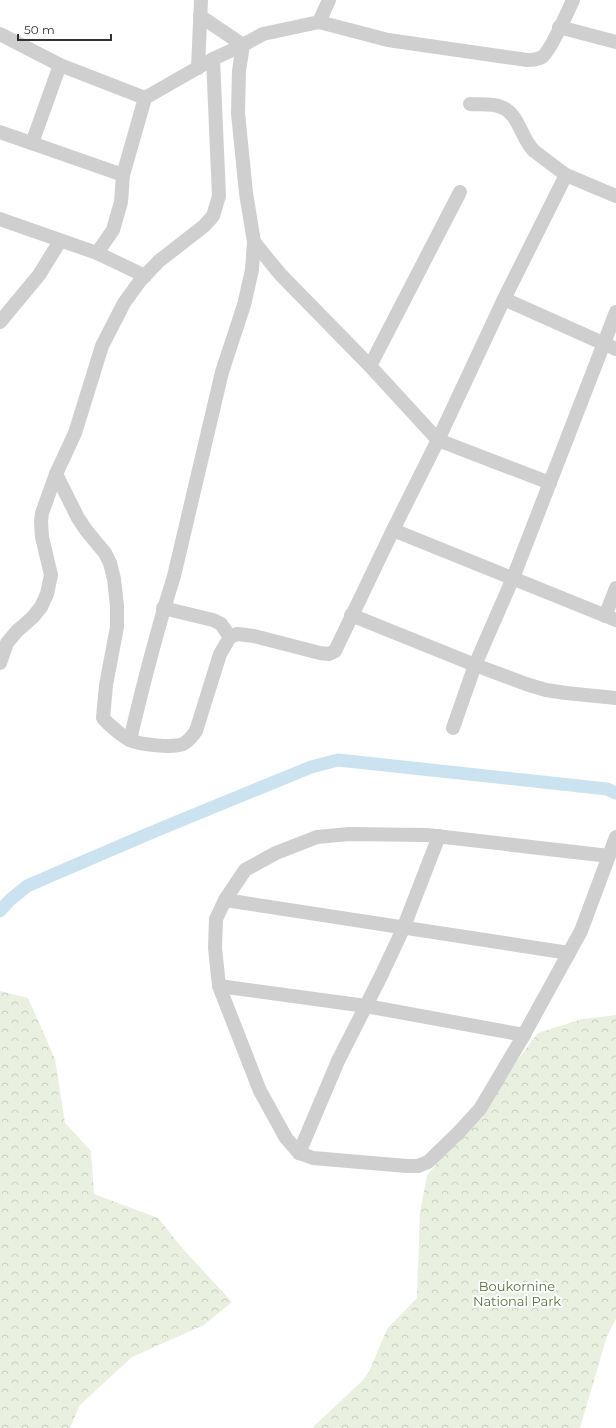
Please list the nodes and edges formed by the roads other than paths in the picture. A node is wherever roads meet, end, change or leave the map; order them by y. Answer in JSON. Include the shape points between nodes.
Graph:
{"nodes":[{"id":1,"x":201,"y":0,"type":"edge"},
{"id":2,"x":329,"y":0,"type":"edge"},
{"id":3,"x":573,"y":0,"type":"edge"},
{"id":4,"x":200,"y":16,"type":"junction"},
{"id":5,"x":319,"y":22,"type":"junction"},
{"id":6,"x":559,"y":27,"type":"junction"},
{"id":7,"x":0,"y":34,"type":"edge"},
{"id":8,"x":616,"y":42,"type":"edge"},
{"id":9,"x":243,"y":45,"type":"junction"},
{"id":10,"x":213,"y":59,"type":"junction"},
{"id":11,"x":60,"y":65,"type":"junction"},
{"id":12,"x":198,"y":68,"type":"junction"},
{"id":13,"x":145,"y":98,"type":"junction"},
{"id":14,"x":470,"y":104,"type":"dead end"},
{"id":15,"x":0,"y":132,"type":"edge"},
{"id":16,"x":32,"y":143,"type":"junction"},
{"id":17,"x":123,"y":175,"type":"junction"},
{"id":18,"x":566,"y":175,"type":"junction"},
{"id":19,"x":460,"y":192,"type":"dead end"},
{"id":20,"x":616,"y":196,"type":"edge"},
{"id":21,"x":0,"y":219,"type":"edge"},
{"id":22,"x":60,"y":241,"type":"junction"},
{"id":23,"x":254,"y":242,"type":"junction"},
{"id":24,"x":97,"y":253,"type":"junction"},
{"id":25,"x":145,"y":276,"type":"junction"},
{"id":26,"x":504,"y":299,"type":"junction"},
{"id":27,"x":616,"y":312,"type":"edge"},
{"id":28,"x":2,"y":317,"type":"edge"},
{"id":29,"x":610,"y":346,"type":"edge"},
{"id":30,"x":370,"y":366,"type":"junction"},
{"id":31,"x":438,"y":440,"type":"junction"},
{"id":32,"x":56,"y":474,"type":"junction"},
{"id":33,"x":550,"y":483,"type":"junction"},
{"id":34,"x":393,"y":530,"type":"junction"},
{"id":35,"x":513,"y":578,"type":"junction"},
{"id":36,"x":616,"y":588,"type":"edge"},
{"id":37,"x":163,"y":608,"type":"junction"},
{"id":38,"x":351,"y":615,"type":"junction"},
{"id":39,"x":611,"y":618,"type":"edge"},
{"id":40,"x":230,"y":637,"type":"junction"},
{"id":41,"x":0,"y":663,"type":"edge"},
{"id":42,"x":475,"y":665,"type":"junction"},
{"id":43,"x":616,"y":698,"type":"edge"},
{"id":44,"x":453,"y":728,"type":"dead end"},
{"id":45,"x":130,"y":740,"type":"junction"},
{"id":46,"x":439,"y":836,"type":"junction"},
{"id":47,"x":616,"y":837,"type":"edge"},
{"id":48,"x":609,"y":856,"type":"junction"},
{"id":49,"x":225,"y":900,"type":"junction"},
{"id":50,"x":403,"y":928,"type":"junction"},
{"id":51,"x":569,"y":953,"type":"junction"},
{"id":52,"x":220,"y":986,"type":"junction"},
{"id":53,"x":366,"y":1006,"type":"junction"},
{"id":54,"x":524,"y":1035,"type":"junction"},
{"id":55,"x":299,"y":1153,"type":"junction"}],
"edges":[{"from":1,"to":4,"type":"street"},
{"from":2,"to":5,"type":"street"},
{"from":3,"to":6,"type":"street"},
{"from":4,"to":9,"type":"street"},
{"from":4,"to":12,"type":"street"},
{"from":5,"to":6,"type":"street","via":[[388,40],[526,60],[543,57]]},
{"from":5,"to":9,"type":"street","via":[[264,34]]},
{"from":6,"to":8,"type":"street"},
{"from":7,"to":11,"type":"street"},
{"from":9,"to":10,"type":"street"},
{"from":9,"to":23,"type":"street","via":[[239,71],[238,113]]},
{"from":10,"to":12,"type":"street"},
{"from":10,"to":25,"type":"street","via":[[219,196],[217,206],[213,216],[204,226]]},
{"from":11,"to":13,"type":"street"},
{"from":11,"to":16,"type":"street"},
{"from":12,"to":13,"type":"street"},
{"from":13,"to":17,"type":"street"},
{"from":14,"to":18,"type":"street","via":[[500,106],[508,111],[530,146]]},
{"from":15,"to":16,"type":"street"},
{"from":16,"to":17,"type":"street"},
{"from":17,"to":24,"type":"street","via":[[121,202],[113,230]]},
{"from":18,"to":20,"type":"street"},
{"from":18,"to":26,"type":"street"},
{"from":19,"to":30,"type":"street"},
{"from":21,"to":22,"type":"street"},
{"from":22,"to":24,"type":"street"},
{"from":22,"to":28,"type":"street","via":[[39,275]]},
{"from":23,"to":30,"type":"street","via":[[280,274]]},
{"from":23,"to":37,"type":"street","via":[[252,270],[244,305],[222,372],[174,576]]},
{"from":24,"to":25,"type":"street"},
{"from":25,"to":32,"type":"street","via":[[124,303],[102,346],[75,433]]},
{"from":26,"to":29,"type":"street"},
{"from":26,"to":31,"type":"street"},
{"from":27,"to":29,"type":"street"},
{"from":29,"to":33,"type":"street"},
{"from":30,"to":31,"type":"street"},
{"from":31,"to":33,"type":"street"},
{"from":31,"to":34,"type":"street"},
{"from":32,"to":41,"type":"street","via":[[41,522],[51,575],[47,594],[42,607],[7,643]]},
{"from":32,"to":45,"type":"street","via":[[78,518],[110,563],[117,627],[103,716],[105,721]]},
{"from":33,"to":35,"type":"street"},
{"from":34,"to":35,"type":"street"},
{"from":34,"to":38,"type":"street"},
{"from":35,"to":39,"type":"street"},
{"from":35,"to":42,"type":"street"},
{"from":36,"to":39,"type":"street"},
{"from":37,"to":40,"type":"street","via":[[213,620],[221,624]]},
{"from":37,"to":45,"type":"street"},
{"from":38,"to":40,"type":"street","via":[[335,651],[329,654],[254,636],[237,634]]},
{"from":38,"to":42,"type":"street"},
{"from":40,"to":45,"type":"street","via":[[220,654],[196,731],[189,739],[182,744],[169,746]]},
{"from":42,"to":43,"type":"street","via":[[546,690]]},
{"from":42,"to":44,"type":"street"},
{"from":46,"to":48,"type":"street"},
{"from":46,"to":49,"type":"street","via":[[349,834],[318,837],[276,853],[245,870]]},
{"from":46,"to":50,"type":"street"},
{"from":47,"to":48,"type":"street"},
{"from":48,"to":51,"type":"street","via":[[581,931]]},
{"from":49,"to":50,"type":"street"},
{"from":49,"to":52,"type":"street","via":[[216,919],[215,948]]},
{"from":50,"to":51,"type":"street"},
{"from":50,"to":53,"type":"street"},
{"from":51,"to":54,"type":"street"},
{"from":52,"to":53,"type":"street"},
{"from":52,"to":55,"type":"street","via":[[260,1091],[286,1138]]},
{"from":53,"to":54,"type":"street"},
{"from":53,"to":55,"type":"street","via":[[338,1061]]},
{"from":54,"to":55,"type":"street","via":[[480,1109],[428,1162],[418,1166],[407,1166],[313,1158]]}]}
